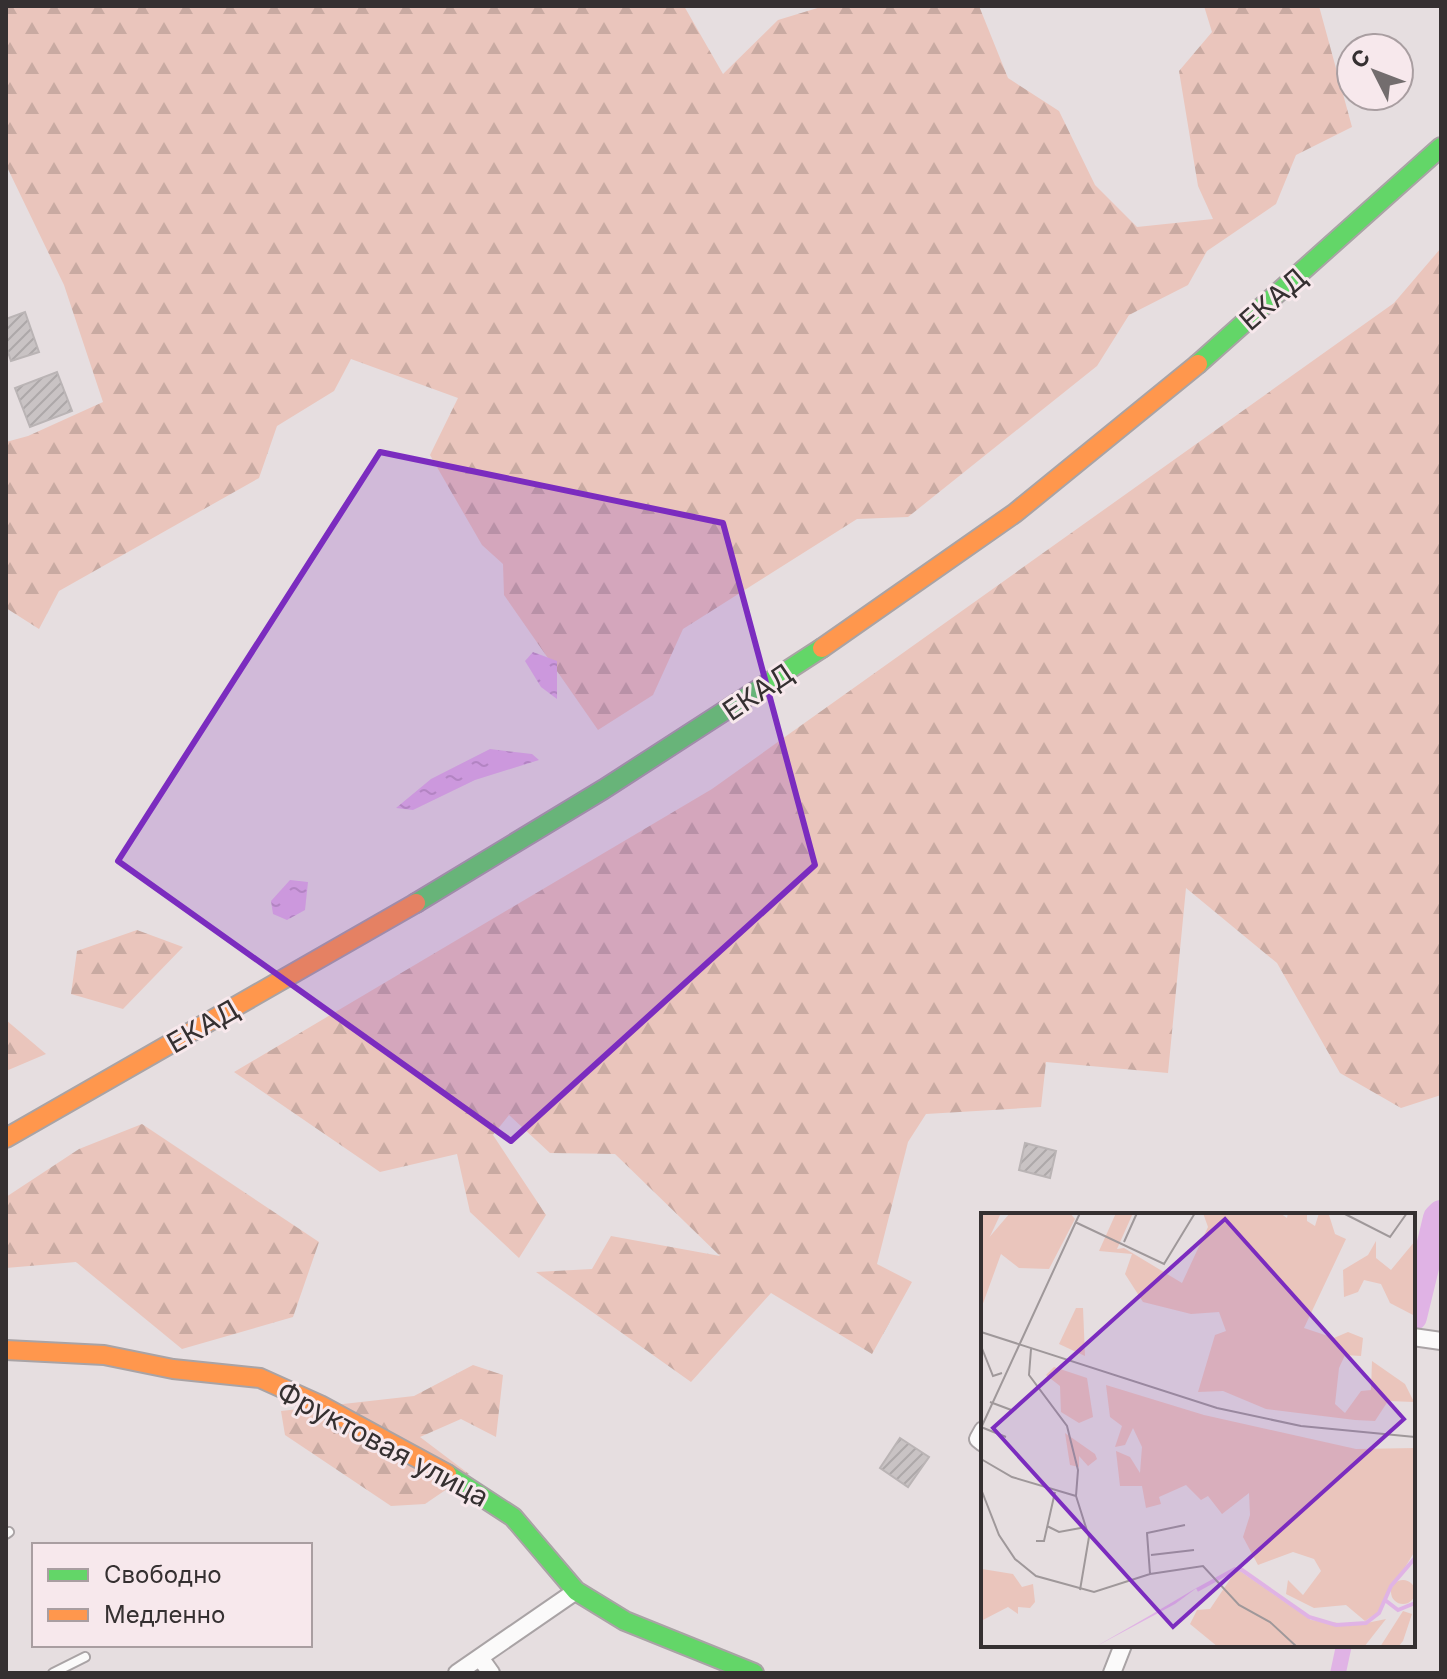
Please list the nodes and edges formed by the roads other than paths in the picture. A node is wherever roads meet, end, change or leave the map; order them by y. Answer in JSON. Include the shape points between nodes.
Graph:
{"nodes":[{"id":1,"x":1441,"y":147,"type":"edge"},
{"id":2,"x":6,"y":1138,"type":"edge"},
{"id":3,"x":1415,"y":1337,"type":"edge"},
{"id":4,"x":1439,"y":1341,"type":"edge"},
{"id":5,"x":6,"y":1350,"type":"edge"},
{"id":6,"x":576,"y":1591,"type":"junction"},
{"id":7,"x":1122,"y":1647,"type":"edge"},
{"id":8,"x":85,"y":1657,"type":"dead end"},
{"id":9,"x":486,"y":1666,"type":"edge"},
{"id":10,"x":733,"y":1669,"type":"edge"},
{"id":11,"x":53,"y":1673,"type":"edge"},
{"id":12,"x":457,"y":1673,"type":"edge"},
{"id":13,"x":754,"y":1673,"type":"edge"},
{"id":14,"x":1112,"y":1673,"type":"edge"}],
"edges":[{"from":1,"to":2,"type":"main road","name":"ЕКАД","via":[[1270,304],[1115,433],[904,592],[728,713],[501,855]]},
{"from":3,"to":4,"type":"street"},
{"from":5,"to":6,"type":"main road","name":"Фруктовая улица","via":[[104,1355],[260,1378],[477,1491],[513,1517]]},
{"from":6,"to":9,"type":"street"},
{"from":6,"to":10,"type":"main road","name":"Фруктовая улица","via":[[625,1621]]},
{"from":7,"to":14,"type":"street"},
{"from":8,"to":11,"type":"lane"},
{"from":9,"to":12,"type":"street"},
{"from":10,"to":13,"type":"main road","name":"Фруктовая улица"}]}
